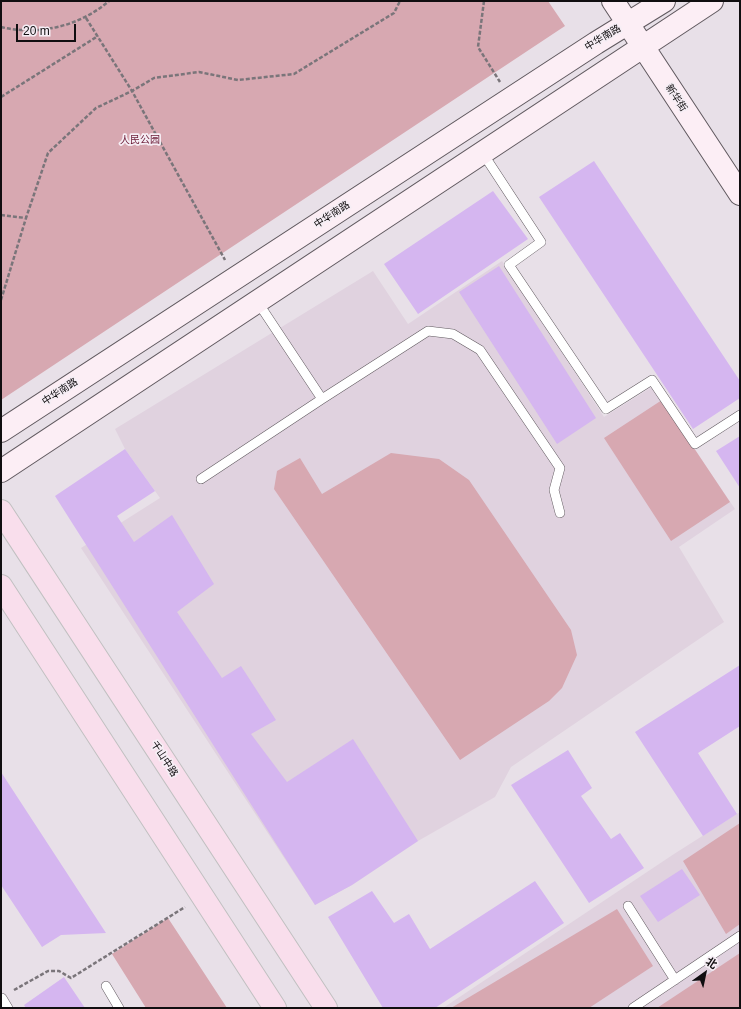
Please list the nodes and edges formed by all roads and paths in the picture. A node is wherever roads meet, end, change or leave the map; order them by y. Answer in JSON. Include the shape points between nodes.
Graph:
{"nodes":[{"id":1,"x":109,"y":1,"type":"edge"},
{"id":2,"x":400,"y":1,"type":"edge"},
{"id":3,"x":484,"y":1,"type":"edge"},
{"id":4,"x":613,"y":1,"type":"edge"},
{"id":5,"x":664,"y":1,"type":"edge"},
{"id":6,"x":712,"y":1,"type":"edge"},
{"id":7,"x":86,"y":18,"type":"junction"},
{"id":8,"x":628,"y":24,"type":"junction"},
{"id":9,"x":1,"y":27,"type":"edge"},
{"id":10,"x":98,"y":36,"type":"junction"},
{"id":11,"x":642,"y":46,"type":"junction"},
{"id":12,"x":132,"y":91,"type":"junction"},
{"id":13,"x":1,"y":97,"type":"edge"},
{"id":14,"x":510,"y":98,"type":"junction"},
{"id":15,"x":482,"y":152,"type":"junction"},
{"id":16,"x":740,"y":194,"type":"edge"},
{"id":17,"x":1,"y":215,"type":"edge"},
{"id":18,"x":26,"y":218,"type":"junction"},
{"id":19,"x":237,"y":276,"type":"junction"},
{"id":20,"x":1,"y":300,"type":"edge"},
{"id":21,"x":256,"y":301,"type":"junction"},
{"id":22,"x":322,"y":399,"type":"junction"},
{"id":23,"x":740,"y":415,"type":"edge"},
{"id":24,"x":1,"y":431,"type":"edge"},
{"id":25,"x":1,"y":471,"type":"edge"},
{"id":26,"x":201,"y":479,"type":"dead end"},
{"id":27,"x":1,"y":511,"type":"edge"},
{"id":28,"x":560,"y":513,"type":"dead end"},
{"id":29,"x":1,"y":586,"type":"edge"},
{"id":30,"x":203,"y":896,"type":"junction"},
{"id":31,"x":628,"y":906,"type":"dead end"},
{"id":32,"x":740,"y":936,"type":"edge"},
{"id":33,"x":675,"y":980,"type":"junction"},
{"id":34,"x":106,"y":986,"type":"dead end"},
{"id":35,"x":2,"y":998,"type":"edge"},
{"id":36,"x":8,"y":1008,"type":"edge"},
{"id":37,"x":119,"y":1008,"type":"edge"},
{"id":38,"x":275,"y":1008,"type":"edge"},
{"id":39,"x":326,"y":1008,"type":"edge"},
{"id":40,"x":633,"y":1008,"type":"edge"}],
"edges":[{"from":1,"to":7,"type":"path"},
{"from":2,"to":12,"type":"path","via":[[394,13],[294,74],[238,80],[198,72],[154,78]]},
{"from":3,"to":14,"type":"path","via":[[478,47]]},
{"from":4,"to":8,"type":"main road","name":"新华街"},
{"from":5,"to":8,"type":"main road","name":"中华南路"},
{"from":6,"to":11,"type":"main road"},
{"from":7,"to":9,"type":"path","via":[[60,27],[18,31]]},
{"from":7,"to":10,"type":"path"},
{"from":8,"to":11,"type":"main road","name":"新华街"},
{"from":8,"to":14,"type":"main road","name":"中华南路"},
{"from":10,"to":12,"type":"path"},
{"from":10,"to":13,"type":"path"},
{"from":11,"to":15,"type":"main road"},
{"from":11,"to":16,"type":"main road","name":"新华街"},
{"from":12,"to":18,"type":"path","via":[[96,108],[48,152]]},
{"from":12,"to":19,"type":"path","via":[[221,254]]},
{"from":14,"to":19,"type":"main road","name":"中华南路"},
{"from":15,"to":21,"type":"main road"},
{"from":15,"to":23,"type":"lane","via":[[541,242],[510,265],[606,409],[652,380],[695,444]]},
{"from":17,"to":18,"type":"path"},
{"from":18,"to":20,"type":"path"},
{"from":19,"to":24,"type":"main road","name":"中华南路"},
{"from":21,"to":22,"type":"lane"},
{"from":21,"to":25,"type":"main road"},
{"from":22,"to":26,"type":"lane"},
{"from":22,"to":28,"type":"lane","via":[[428,331],[453,334],[480,350],[560,468],[554,490]]},
{"from":27,"to":39,"type":"main road","name":"千山中路"},
{"from":29,"to":30,"type":"main road"},
{"from":30,"to":35,"type":"path","via":[[71,978],[59,971],[48,971]]},
{"from":30,"to":38,"type":"main road"},
{"from":31,"to":33,"type":"lane"},
{"from":32,"to":33,"type":"lane"},
{"from":33,"to":40,"type":"lane"},
{"from":34,"to":37,"type":"lane"},
{"from":35,"to":36,"type":"lane"}]}
